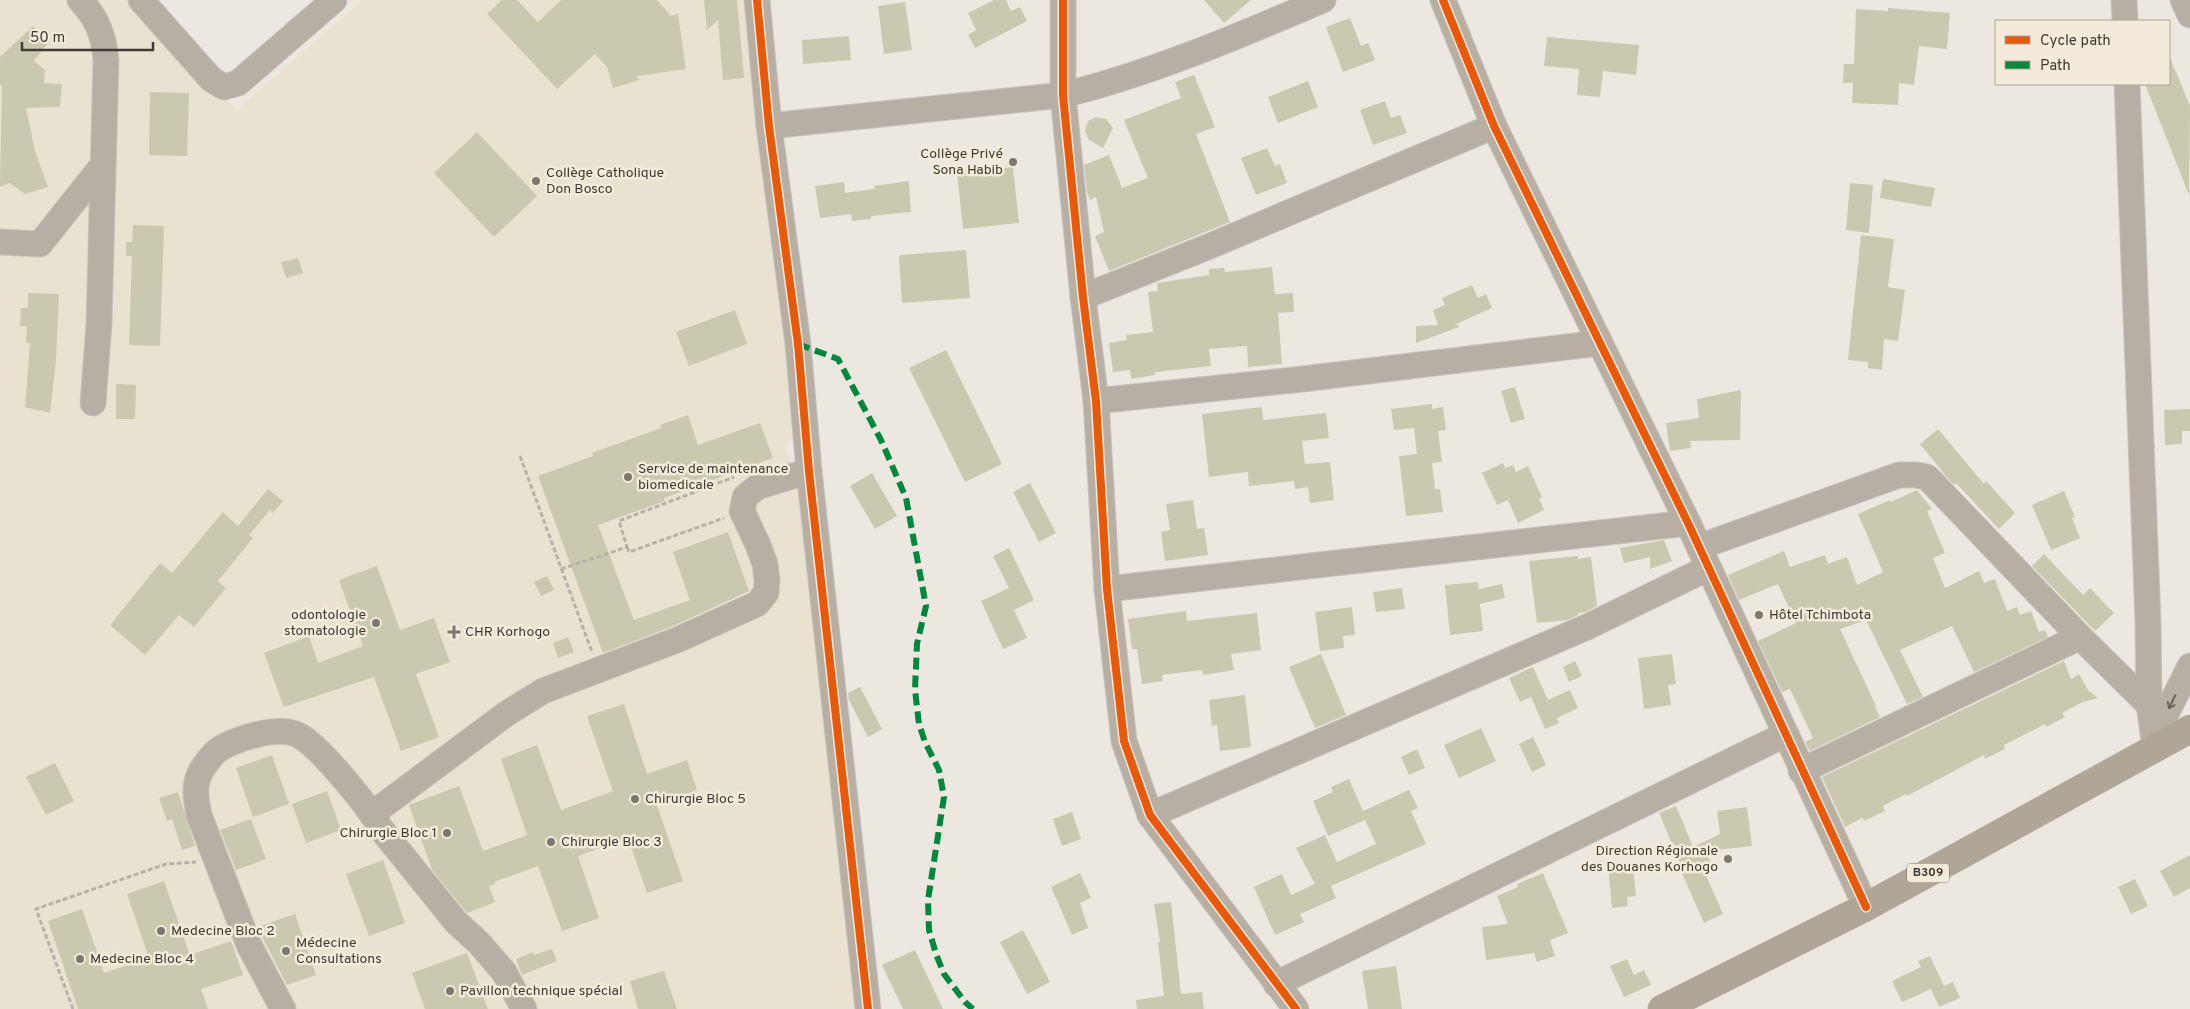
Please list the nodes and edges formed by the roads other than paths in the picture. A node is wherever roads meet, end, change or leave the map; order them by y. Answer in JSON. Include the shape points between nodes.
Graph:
{"nodes":[{"id":1,"x":80,"y":0,"type":"edge"},
{"id":2,"x":141,"y":0,"type":"edge"},
{"id":3,"x":334,"y":0,"type":"edge"},
{"id":4,"x":757,"y":0,"type":"edge"},
{"id":5,"x":1063,"y":0,"type":"edge"},
{"id":6,"x":1323,"y":0,"type":"edge"},
{"id":7,"x":1443,"y":0,"type":"edge"},
{"id":8,"x":2124,"y":0,"type":"edge"},
{"id":9,"x":2183,"y":0,"type":"edge"},
{"id":10,"x":2190,"y":15,"type":"edge"},
{"id":11,"x":2125,"y":20,"type":"edge"},
{"id":12,"x":2127,"y":85,"type":"edge"},
{"id":13,"x":1063,"y":95,"type":"junction"},
{"id":14,"x":769,"y":126,"type":"junction"},
{"id":15,"x":1494,"y":126,"type":"junction"},
{"id":16,"x":102,"y":166,"type":"junction"},
{"id":17,"x":0,"y":242,"type":"edge"},
{"id":18,"x":1082,"y":298,"type":"junction"},
{"id":19,"x":1600,"y":343,"type":"junction"},
{"id":20,"x":1096,"y":401,"type":"junction"},
{"id":21,"x":93,"y":403,"type":"dead end"},
{"id":22,"x":809,"y":471,"type":"junction"},
{"id":23,"x":1688,"y":523,"type":"junction"},
{"id":24,"x":1703,"y":557,"type":"junction"},
{"id":25,"x":1107,"y":589,"type":"junction"},
{"id":26,"x":2080,"y":637,"type":"junction"},
{"id":27,"x":2190,"y":666,"type":"edge"},
{"id":28,"x":2149,"y":706,"type":"junction"},
{"id":29,"x":2190,"y":730,"type":"edge"},
{"id":30,"x":1786,"y":734,"type":"junction"},
{"id":31,"x":2155,"y":743,"type":"junction"},
{"id":32,"x":1801,"y":771,"type":"junction"},
{"id":33,"x":372,"y":814,"type":"junction"},
{"id":34,"x":1150,"y":815,"type":"junction"},
{"id":35,"x":1866,"y":907,"type":"junction"},
{"id":36,"x":1276,"y":984,"type":"junction"},
{"id":37,"x":283,"y":1009,"type":"edge"},
{"id":38,"x":524,"y":1009,"type":"edge"},
{"id":39,"x":868,"y":1009,"type":"edge"},
{"id":40,"x":1296,"y":1009,"type":"edge"},
{"id":41,"x":1662,"y":1009,"type":"edge"}],
"edges":[{"from":1,"to":16,"type":"street","via":[[104,39]]},
{"from":2,"to":3,"type":"street","via":[[211,79],[224,87],[238,83]]},
{"from":4,"to":14,"type":"street"},
{"from":5,"to":13,"type":"street"},
{"from":6,"to":13,"type":"street","via":[[1210,47],[1110,83]]},
{"from":7,"to":15,"type":"street"},
{"from":8,"to":11,"type":"street"},
{"from":9,"to":10,"type":"street"},
{"from":12,"to":28,"type":"street"},
{"from":13,"to":14,"type":"street"},
{"from":13,"to":18,"type":"street"},
{"from":14,"to":22,"type":"street","via":[[798,344]]},
{"from":15,"to":18,"type":"street"},
{"from":15,"to":19,"type":"street"},
{"from":16,"to":17,"type":"street","via":[[40,244]]},
{"from":16,"to":21,"type":"street","via":[[99,324]]},
{"from":18,"to":20,"type":"street"},
{"from":19,"to":20,"type":"street"},
{"from":19,"to":23,"type":"street"},
{"from":20,"to":25,"type":"street"},
{"from":22,"to":33,"type":"street","via":[[757,487],[745,497],[742,512],[764,564],[766,593],[757,604],[677,640],[543,691],[506,714]]},
{"from":22,"to":39,"type":"street"},
{"from":23,"to":24,"type":"street"},
{"from":23,"to":25,"type":"street"},
{"from":24,"to":26,"type":"street","via":[[1859,488],[1899,475],[1927,477]]},
{"from":24,"to":30,"type":"street"},
{"from":24,"to":34,"type":"street","via":[[1587,627]]},
{"from":25,"to":34,"type":"street","via":[[1124,741]]},
{"from":26,"to":28,"type":"street"},
{"from":26,"to":32,"type":"street"},
{"from":27,"to":31,"type":"street","one_way":true},
{"from":28,"to":31,"type":"street"},
{"from":29,"to":31,"type":"main road","number":"B309"},
{"from":30,"to":32,"type":"street"},
{"from":30,"to":36,"type":"street"},
{"from":31,"to":35,"type":"main road","number":"B309"},
{"from":32,"to":35,"type":"street"},
{"from":33,"to":37,"type":"street","via":[[325,758],[308,740],[297,734],[284,731],[252,736],[220,749],[201,771],[194,796],[199,815],[248,945]]},
{"from":33,"to":38,"type":"street","via":[[456,922],[504,972]]},
{"from":34,"to":36,"type":"street"},
{"from":35,"to":41,"type":"main road","number":"B309"},
{"from":36,"to":40,"type":"street"}]}
